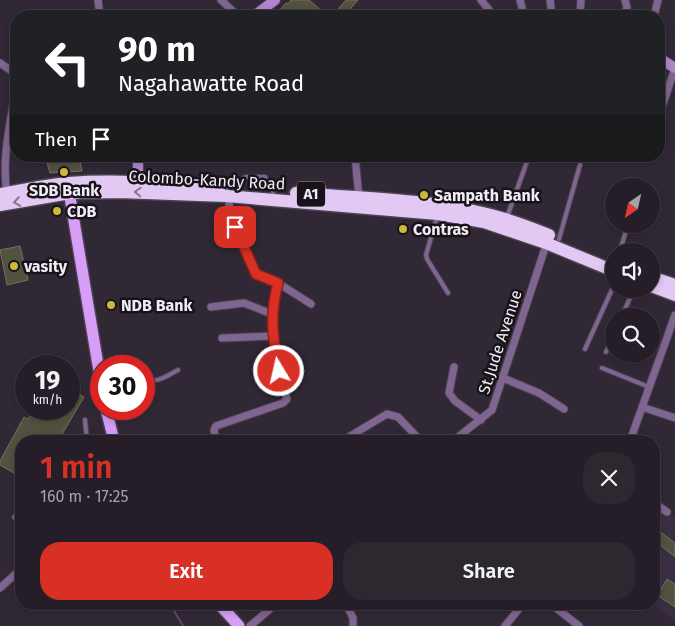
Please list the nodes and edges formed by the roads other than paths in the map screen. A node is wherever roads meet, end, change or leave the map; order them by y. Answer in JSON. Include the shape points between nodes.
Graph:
{"nodes":[{"id":1,"x":221,"y":0,"type":"edge"},
{"id":2,"x":275,"y":0,"type":"edge"},
{"id":3,"x":481,"y":0,"type":"edge"},
{"id":4,"x":232,"y":10,"type":"edge"},
{"id":5,"x":262,"y":10,"type":"edge"},
{"id":6,"x":489,"y":10,"type":"edge"},
{"id":7,"x":675,"y":68,"type":"edge"},
{"id":8,"x":665,"y":98,"type":"edge"},
{"id":9,"x":10,"y":131,"type":"edge"},
{"id":10,"x":138,"y":162,"type":"edge"},
{"id":11,"x":355,"y":162,"type":"edge"},
{"id":12,"x":528,"y":162,"type":"edge"},
{"id":13,"x":580,"y":165,"type":"dead end"},
{"id":14,"x":138,"y":182,"type":"junction"},
{"id":15,"x":69,"y":188,"type":"junction"},
{"id":16,"x":226,"y":192,"type":"junction"},
{"id":17,"x":4,"y":193,"type":"edge"},
{"id":18,"x":359,"y":202,"type":"junction"},
{"id":19,"x":0,"y":205,"type":"edge"},
{"id":20,"x":438,"y":214,"type":"junction"},
{"id":21,"x":506,"y":219,"type":"junction"},
{"id":22,"x":551,"y":239,"type":"junction"},
{"id":23,"x":605,"y":259,"type":"edge"},
{"id":24,"x":605,"y":266,"type":"edge"},
{"id":25,"x":660,"y":280,"type":"edge"},
{"id":26,"x":278,"y":283,"type":"junction"},
{"id":27,"x":674,"y":285,"type":"edge"},
{"id":28,"x":660,"y":286,"type":"edge"},
{"id":29,"x":448,"y":293,"type":"dead end"},
{"id":30,"x":608,"y":298,"type":"edge"},
{"id":31,"x":311,"y":304,"type":"dead end"},
{"id":32,"x":211,"y":306,"type":"dead end"},
{"id":33,"x":272,"y":314,"type":"junction"},
{"id":34,"x":675,"y":315,"type":"edge"},
{"id":35,"x":273,"y":336,"type":"junction"},
{"id":36,"x":222,"y":338,"type":"dead end"},
{"id":37,"x":585,"y":349,"type":"dead end"},
{"id":38,"x":97,"y":355,"type":"edge"},
{"id":39,"x":454,"y":367,"type":"dead end"},
{"id":40,"x":602,"y":368,"type":"dead end"},
{"id":41,"x":178,"y":370,"type":"dead end"},
{"id":42,"x":503,"y":378,"type":"junction"},
{"id":43,"x":155,"y":381,"type":"edge"},
{"id":44,"x":649,"y":387,"type":"junction"},
{"id":45,"x":642,"y":407,"type":"junction"},
{"id":46,"x":564,"y":409,"type":"dead end"},
{"id":47,"x":675,"y":418,"type":"edge"},
{"id":48,"x":85,"y":420,"type":"dead end"},
{"id":49,"x":109,"y":420,"type":"edge"},
{"id":50,"x":481,"y":420,"type":"junction"},
{"id":51,"x":86,"y":435,"type":"edge"},
{"id":52,"x":112,"y":435,"type":"edge"},
{"id":53,"x":215,"y":435,"type":"edge"},
{"id":54,"x":352,"y":435,"type":"edge"},
{"id":55,"x":416,"y":435,"type":"edge"},
{"id":56,"x":461,"y":435,"type":"edge"},
{"id":57,"x":632,"y":435,"type":"edge"},
{"id":58,"x":660,"y":507,"type":"edge"},
{"id":59,"x":667,"y":512,"type":"dead end"},
{"id":60,"x":15,"y":574,"type":"edge"},
{"id":61,"x":0,"y":588,"type":"edge"},
{"id":62,"x":224,"y":610,"type":"edge"},
{"id":63,"x":269,"y":610,"type":"edge"},
{"id":64,"x":349,"y":610,"type":"edge"},
{"id":65,"x":518,"y":610,"type":"edge"},
{"id":66,"x":559,"y":610,"type":"edge"},
{"id":67,"x":239,"y":626,"type":"edge"},
{"id":68,"x":250,"y":626,"type":"edge"},
{"id":69,"x":353,"y":626,"type":"edge"},
{"id":70,"x":505,"y":626,"type":"edge"},
{"id":71,"x":579,"y":626,"type":"edge"}],
"edges":[{"from":1,"to":4,"type":"street"},
{"from":2,"to":5,"type":"street"},
{"from":3,"to":6,"type":"street"},
{"from":7,"to":8,"type":"street"},
{"from":9,"to":17,"type":"street"},
{"from":10,"to":14,"type":"street"},
{"from":11,"to":18,"type":"street"},
{"from":12,"to":21,"type":"lane"},
{"from":13,"to":22,"type":"lane"},
{"from":14,"to":15,"type":"highway","name":"Colombo-Kandy Road","number":"A1"},
{"from":14,"to":16,"type":"highway","name":"Colombo-Kandy Road","number":"A1"},
{"from":16,"to":15,"type":"highway","name":"Colombo-Kandy Road","number":"A1","one_way":true,"via":[[119,192]]},
{"from":15,"to":17,"type":"highway","name":"Colombo-Kandy Road","number":"A1"},
{"from":15,"to":19,"type":"highway","name":"Colombo-Kandy Road","number":"A1","one_way":true},
{"from":15,"to":38,"type":"main road"},
{"from":16,"to":18,"type":"highway","name":"Colombo-Kandy Road","number":"A1"},
{"from":16,"to":18,"type":"highway","name":"Colombo-Kandy Road","number":"A1","via":[[239,189]]},
{"from":16,"to":26,"type":"street","via":[[235,227],[254,271]]},
{"from":18,"to":20,"type":"highway","name":"Colombo-Kandy Road","number":"A1"},
{"from":18,"to":21,"type":"highway","name":"Colombo-Kandy Road","number":"A1","via":[[436,205]]},
{"from":20,"to":22,"type":"highway","name":"Colombo-Kandy Road","number":"A1"},
{"from":20,"to":29,"type":"lane","via":[[426,255]]},
{"from":21,"to":22,"type":"highway","name":"Colombo-Kandy Road","number":"A1"},
{"from":22,"to":23,"type":"highway","name":"Colombo-Kandy Road","number":"A1"},
{"from":22,"to":24,"type":"highway","name":"Colombo-Kandy Road","number":"A1"},
{"from":22,"to":42,"type":"street","name":"St.Jude Avenue"},
{"from":25,"to":27,"type":"highway"},
{"from":26,"to":31,"type":"street"},
{"from":26,"to":33,"type":"street"},
{"from":27,"to":28,"type":"highway"},
{"from":30,"to":37,"type":"lane"},
{"from":32,"to":33,"type":"street","via":[[244,303]]},
{"from":33,"to":35,"type":"street"},
{"from":34,"to":44,"type":"street"},
{"from":35,"to":36,"type":"street"},
{"from":35,"to":53,"type":"street","via":[[286,399],[283,403],[216,426]]},
{"from":39,"to":50,"type":"street","via":[[449,393]]},
{"from":40,"to":44,"type":"lane"},
{"from":41,"to":43,"type":"lane"},
{"from":42,"to":46,"type":"street","via":[[540,393]]},
{"from":42,"to":50,"type":"street","name":"St.Jude Avenue","via":[[492,410]]},
{"from":44,"to":45,"type":"street"},
{"from":45,"to":47,"type":"street"},
{"from":45,"to":57,"type":"street"},
{"from":48,"to":51,"type":"lane"},
{"from":49,"to":52,"type":"main road"},
{"from":50,"to":56,"type":"street","name":"St.Jude Avenue"},
{"from":54,"to":55,"type":"street","via":[[387,414],[398,418]]},
{"from":58,"to":59,"type":"street"},
{"from":60,"to":61,"type":"street"},
{"from":62,"to":67,"type":"main road"},
{"from":63,"to":68,"type":"street"},
{"from":64,"to":69,"type":"street"},
{"from":65,"to":70,"type":"street"},
{"from":66,"to":71,"type":"street"}]}
